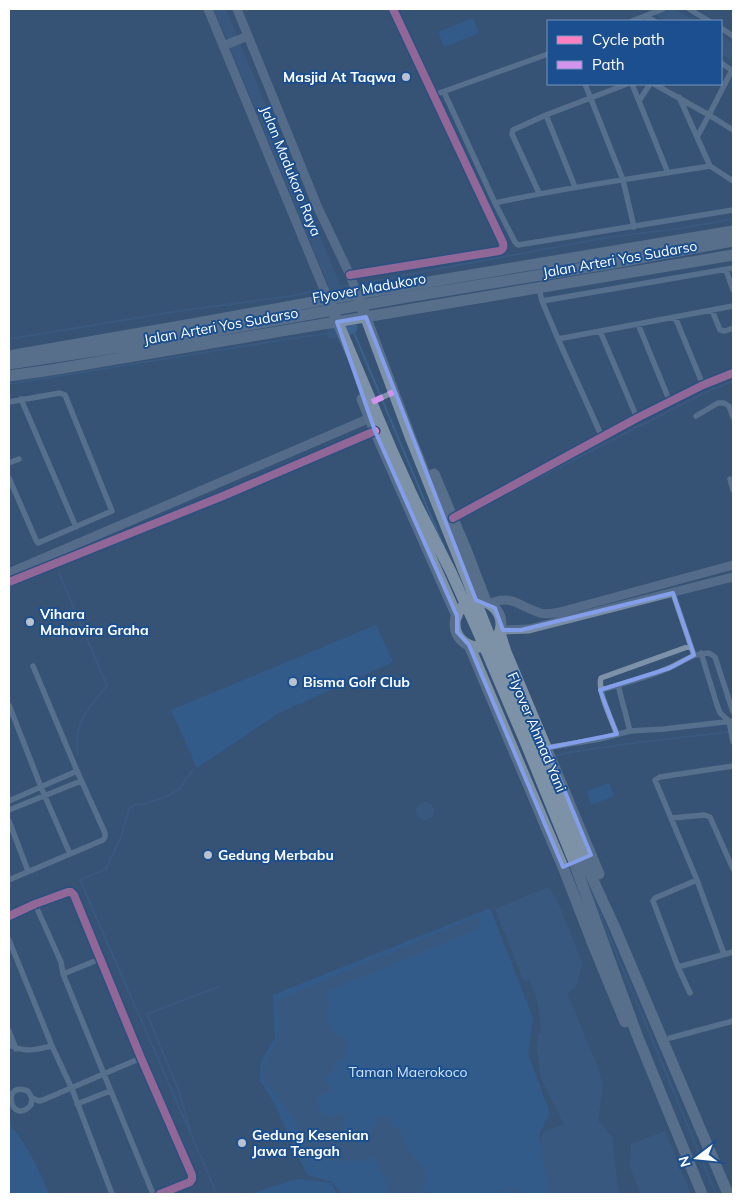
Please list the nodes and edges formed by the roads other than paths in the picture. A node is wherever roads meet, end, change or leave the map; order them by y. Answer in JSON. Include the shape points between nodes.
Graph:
{"nodes":[{"id":1,"x":208,"y":9,"type":"edge"},
{"id":2,"x":237,"y":9,"type":"edge"},
{"id":3,"x":394,"y":9,"type":"edge"},
{"id":4,"x":664,"y":9,"type":"edge"},
{"id":5,"x":689,"y":9,"type":"edge"},
{"id":6,"x":647,"y":15,"type":"junction"},
{"id":7,"x":634,"y":20,"type":"edge"},
{"id":8,"x":653,"y":20,"type":"edge"},
{"id":9,"x":707,"y":20,"type":"edge"},
{"id":10,"x":722,"y":29,"type":"edge"},
{"id":11,"x":733,"y":36,"type":"edge"},
{"id":12,"x":245,"y":38,"type":"junction"},
{"id":13,"x":225,"y":45,"type":"junction"},
{"id":14,"x":547,"y":54,"type":"edge"},
{"id":15,"x":722,"y":64,"type":"edge"},
{"id":16,"x":733,"y":71,"type":"edge"},
{"id":17,"x":585,"y":85,"type":"edge"},
{"id":18,"x":624,"y":85,"type":"edge"},
{"id":19,"x":632,"y":85,"type":"edge"},
{"id":20,"x":649,"y":85,"type":"edge"},
{"id":21,"x":656,"y":85,"type":"edge"},
{"id":22,"x":444,"y":92,"type":"junction"},
{"id":23,"x":434,"y":95,"type":"junction"},
{"id":24,"x":679,"y":97,"type":"junction"},
{"id":25,"x":590,"y":98,"type":"junction"},
{"id":26,"x":639,"y":101,"type":"junction"},
{"id":27,"x":546,"y":115,"type":"junction"},
{"id":28,"x":709,"y":116,"type":"junction"},
{"id":29,"x":733,"y":130,"type":"edge"},
{"id":30,"x":697,"y":137,"type":"junction"},
{"id":31,"x":710,"y":166,"type":"junction"},
{"id":32,"x":668,"y":173,"type":"junction"},
{"id":33,"x":623,"y":180,"type":"junction"},
{"id":34,"x":733,"y":181,"type":"edge"},
{"id":35,"x":575,"y":187,"type":"junction"},
{"id":36,"x":539,"y":193,"type":"junction"},
{"id":37,"x":495,"y":203,"type":"junction"},
{"id":38,"x":733,"y":210,"type":"edge"},
{"id":39,"x":634,"y":227,"type":"junction"},
{"id":40,"x":733,"y":231,"type":"edge"},
{"id":41,"x":733,"y":241,"type":"edge"},
{"id":42,"x":733,"y":248,"type":"edge"},
{"id":43,"x":733,"y":255,"type":"edge"},
{"id":44,"x":733,"y":268,"type":"edge"},
{"id":45,"x":726,"y":270,"type":"junction"},
{"id":46,"x":350,"y":276,"type":"junction"},
{"id":47,"x":539,"y":288,"type":"junction"},
{"id":48,"x":356,"y":290,"type":"junction"},
{"id":49,"x":733,"y":290,"type":"edge"},
{"id":50,"x":326,"y":295,"type":"junction"},
{"id":51,"x":408,"y":299,"type":"junction"},
{"id":52,"x":542,"y":301,"type":"junction"},
{"id":53,"x":733,"y":306,"type":"edge"},
{"id":54,"x":712,"y":310,"type":"junction"},
{"id":55,"x":366,"y":317,"type":"junction"},
{"id":56,"x":675,"y":318,"type":"junction"},
{"id":57,"x":338,"y":322,"type":"junction"},
{"id":58,"x":638,"y":324,"type":"junction"},
{"id":59,"x":733,"y":328,"type":"edge"},
{"id":60,"x":600,"y":331,"type":"junction"},
{"id":61,"x":372,"y":334,"type":"junction"},
{"id":62,"x":558,"y":339,"type":"junction"},
{"id":63,"x":346,"y":343,"type":"junction"},
{"id":64,"x":9,"y":356,"type":"edge"},
{"id":65,"x":9,"y":366,"type":"edge"},
{"id":66,"x":733,"y":373,"type":"edge"},
{"id":67,"x":9,"y":376,"type":"edge"},
{"id":68,"x":703,"y":386,"type":"junction"},
{"id":69,"x":392,"y":394,"type":"junction"},
{"id":70,"x":21,"y":399,"type":"junction"},
{"id":71,"x":374,"y":401,"type":"junction"},
{"id":72,"x":9,"y":402,"type":"edge"},
{"id":73,"x":670,"y":402,"type":"junction"},
{"id":74,"x":696,"y":416,"type":"dead end"},
{"id":75,"x":733,"y":417,"type":"edge"},
{"id":76,"x":370,"y":418,"type":"junction"},
{"id":77,"x":638,"y":418,"type":"junction"},
{"id":78,"x":375,"y":431,"type":"junction"},
{"id":79,"x":602,"y":437,"type":"junction"},
{"id":80,"x":411,"y":439,"type":"joint"},
{"id":81,"x":391,"y":448,"type":"joint"},
{"id":82,"x":19,"y":459,"type":"dead end"},
{"id":83,"x":9,"y":463,"type":"edge"},
{"id":84,"x":9,"y":478,"type":"edge"},
{"id":85,"x":730,"y":479,"type":"dead end"},
{"id":86,"x":733,"y":490,"type":"edge"},
{"id":87,"x":455,"y":522,"type":"junction"},
{"id":88,"x":76,"y":527,"type":"junction"},
{"id":89,"x":733,"y":565,"type":"edge"},
{"id":90,"x":9,"y":573,"type":"edge"},
{"id":91,"x":733,"y":577,"type":"edge"},
{"id":92,"x":9,"y":582,"type":"edge"},
{"id":93,"x":673,"y":593,"type":"junction"},
{"id":94,"x":485,"y":602,"type":"junction"},
{"id":95,"x":457,"y":616,"type":"junction"},
{"id":96,"x":498,"y":635,"type":"junction"},
{"id":97,"x":475,"y":646,"type":"junction"},
{"id":98,"x":690,"y":646,"type":"junction"},
{"id":99,"x":701,"y":653,"type":"junction"},
{"id":100,"x":694,"y":655,"type":"junction"},
{"id":101,"x":33,"y":666,"type":"dead end"},
{"id":102,"x":636,"y":666,"type":"junction"},
{"id":103,"x":641,"y":678,"type":"junction"},
{"id":104,"x":618,"y":685,"type":"junction"},
{"id":105,"x":601,"y":690,"type":"junction"},
{"id":106,"x":9,"y":705,"type":"edge"},
{"id":107,"x":733,"y":712,"type":"edge"},
{"id":108,"x":731,"y":721,"type":"edge"},
{"id":109,"x":630,"y":731,"type":"junction"},
{"id":110,"x":617,"y":734,"type":"junction"},
{"id":111,"x":733,"y":740,"type":"edge"},
{"id":112,"x":547,"y":753,"type":"junction"},
{"id":113,"x":522,"y":756,"type":"junction"},
{"id":114,"x":733,"y":766,"type":"edge"},
{"id":115,"x":77,"y":771,"type":"junction"},
{"id":116,"x":81,"y":781,"type":"junction"},
{"id":117,"x":41,"y":787,"type":"junction"},
{"id":118,"x":45,"y":796,"type":"junction"},
{"id":119,"x":9,"y":801,"type":"edge"},
{"id":120,"x":9,"y":810,"type":"edge"},
{"id":121,"x":671,"y":818,"type":"junction"},
{"id":122,"x":9,"y":821,"type":"edge"},
{"id":123,"x":70,"y":854,"type":"junction"},
{"id":124,"x":588,"y":856,"type":"junction"},
{"id":125,"x":566,"y":866,"type":"junction"},
{"id":126,"x":733,"y":869,"type":"edge"},
{"id":127,"x":28,"y":872,"type":"junction"},
{"id":128,"x":11,"y":879,"type":"dead end"},
{"id":129,"x":697,"y":880,"type":"junction"},
{"id":130,"x":35,"y":904,"type":"junction"},
{"id":131,"x":9,"y":916,"type":"edge"},
{"id":132,"x":9,"y":940,"type":"edge"},
{"id":133,"x":733,"y":952,"type":"edge"},
{"id":134,"x":724,"y":954,"type":"junction"},
{"id":135,"x":100,"y":958,"type":"junction"},
{"id":136,"x":678,"y":967,"type":"junction"},
{"id":137,"x":62,"y":974,"type":"junction"},
{"id":138,"x":690,"y":994,"type":"dead end"},
{"id":139,"x":733,"y":1022,"type":"edge"},
{"id":140,"x":9,"y":1032,"type":"edge"},
{"id":141,"x":670,"y":1038,"type":"junction"},
{"id":142,"x":9,"y":1045,"type":"edge"},
{"id":143,"x":52,"y":1046,"type":"junction"},
{"id":144,"x":16,"y":1048,"type":"junction"},
{"id":145,"x":141,"y":1058,"type":"junction"},
{"id":146,"x":103,"y":1074,"type":"junction"},
{"id":147,"x":72,"y":1089,"type":"junction"},
{"id":148,"x":110,"y":1090,"type":"junction"},
{"id":149,"x":32,"y":1098,"type":"dead end"},
{"id":150,"x":77,"y":1104,"type":"junction"},
{"id":151,"x":733,"y":1191,"type":"edge"},
{"id":152,"x":112,"y":1194,"type":"edge"},
{"id":153,"x":153,"y":1194,"type":"edge"},
{"id":154,"x":160,"y":1194,"type":"edge"},
{"id":155,"x":696,"y":1194,"type":"edge"},
{"id":156,"x":702,"y":1194,"type":"edge"},
{"id":157,"x":728,"y":1194,"type":"edge"}],
"edges":[{"from":1,"to":13,"type":"street","name":"Jalan Madukoro Raya"},
{"from":2,"to":12,"type":"street","name":"Jalan Madukoro Raya"},
{"from":3,"to":23,"type":"street"},
{"from":4,"to":6,"type":"street"},
{"from":5,"to":9,"type":"street"},
{"from":6,"to":7,"type":"street"},
{"from":6,"to":8,"type":"street"},
{"from":10,"to":11,"type":"street"},
{"from":12,"to":13,"type":"street"},
{"from":12,"to":46,"type":"street","name":"Jalan Madukoro Raya"},
{"from":13,"to":50,"type":"street","name":"Jalan Madukoro Raya"},
{"from":14,"to":22,"type":"street"},
{"from":15,"to":16,"type":"street"},
{"from":16,"to":28,"type":"street"},
{"from":17,"to":25,"type":"street"},
{"from":18,"to":25,"type":"street"},
{"from":19,"to":26,"type":"street"},
{"from":20,"to":26,"type":"street"},
{"from":21,"to":24,"type":"street"},
{"from":22,"to":23,"type":"street"},
{"from":22,"to":37,"type":"street"},
{"from":23,"to":46,"type":"street","via":[[504,248]]},
{"from":24,"to":28,"type":"street"},
{"from":24,"to":30,"type":"street"},
{"from":25,"to":27,"type":"street"},
{"from":25,"to":33,"type":"street"},
{"from":26,"to":32,"type":"street"},
{"from":27,"to":35,"type":"street"},
{"from":27,"to":36,"type":"street","via":[[514,129],[512,133]]},
{"from":28,"to":29,"type":"street"},
{"from":28,"to":30,"type":"street"},
{"from":30,"to":31,"type":"street"},
{"from":31,"to":32,"type":"street"},
{"from":31,"to":34,"type":"street"},
{"from":32,"to":33,"type":"street"},
{"from":33,"to":35,"type":"street"},
{"from":33,"to":39,"type":"street"},
{"from":35,"to":36,"type":"street"},
{"from":36,"to":37,"type":"street"},
{"from":37,"to":39,"type":"street","via":[[518,245]]},
{"from":38,"to":39,"type":"street"},
{"from":40,"to":48,"type":"highway"},
{"from":41,"to":51,"type":"highway","name":"Flyover Madukoro"},
{"from":42,"to":51,"type":"highway","name":"Flyover Madukoro"},
{"from":43,"to":47,"type":"highway","name":"Jalan Arteri Yos Sudarso"},
{"from":44,"to":45,"type":"street"},
{"from":45,"to":49,"type":"street"},
{"from":45,"to":52,"type":"street"},
{"from":46,"to":48,"type":"street","name":"Jalan Madukoro Raya"},
{"from":47,"to":52,"type":"street"},
{"from":47,"to":55,"type":"highway","name":"Jalan Arteri Yos Sudarso"},
{"from":48,"to":50,"type":"highway"},
{"from":48,"to":55,"type":"highway","name":"Jalan Madukoro Raya"},
{"from":50,"to":57,"type":"highway","name":"Jalan Madukoro Raya"},
{"from":50,"to":64,"type":"highway","via":[[168,328]]},
{"from":51,"to":65,"type":"highway","name":"Flyover Madukoro"},
{"from":52,"to":62,"type":"street"},
{"from":53,"to":54,"type":"street"},
{"from":54,"to":56,"type":"street"},
{"from":54,"to":59,"type":"street","via":[[720,330]]},
{"from":55,"to":57,"type":"highway","name":"Jalan Arteri Yos Sudarso"},
{"from":55,"to":61,"type":"highway","name":"Jalan Madukoro Raya"},
{"from":56,"to":58,"type":"street"},
{"from":56,"to":68,"type":"street"},
{"from":57,"to":63,"type":"highway","name":"Jalan Madukoro Raya"},
{"from":57,"to":67,"type":"highway","name":"Jalan Arteri Yos Sudarso"},
{"from":58,"to":60,"type":"street"},
{"from":58,"to":73,"type":"street"},
{"from":60,"to":62,"type":"street"},
{"from":60,"to":77,"type":"street"},
{"from":61,"to":69,"type":"highway","name":"Jalan Madukoro Raya"},
{"from":61,"to":87,"type":"highway","name":"Jalan Madukoro Raya","via":[[378,340]]},
{"from":62,"to":79,"type":"street"},
{"from":63,"to":71,"type":"highway","name":"Jalan Madukoro Raya"},
{"from":63,"to":76,"type":"highway","name":"Jalan Madukoro Raya","via":[[348,362]]},
{"from":66,"to":68,"type":"street"},
{"from":68,"to":73,"type":"street"},
{"from":69,"to":71,"type":"street"},
{"from":69,"to":80,"type":"highway","name":"Jalan Madukoro Raya"},
{"from":70,"to":72,"type":"street"},
{"from":70,"to":88,"type":"street"},
{"from":70,"to":88,"type":"street","via":[[62,393],[66,396],[112,510]]},
{"from":71,"to":81,"type":"highway","name":"Jalan Madukoro Raya"},
{"from":73,"to":77,"type":"street"},
{"from":74,"to":75,"type":"street","via":[[721,403],[729,406]]},
{"from":76,"to":78,"type":"highway","name":"Jalan Madukoro Raya"},
{"from":76,"to":90,"type":"street"},
{"from":77,"to":79,"type":"street"},
{"from":78,"to":92,"type":"street"},
{"from":78,"to":95,"type":"highway","name":"Jalan Madukoro Raya"},
{"from":79,"to":87,"type":"street"},
{"from":80,"to":157,"type":"highway","name":"Flyover Ahmad Yani","via":[[519,706]]},
{"from":81,"to":156,"type":"highway","name":"Flyover Ahmad Yani","via":[[463,598],[526,744],[574,862],[637,1035]]},
{"from":82,"to":83,"type":"street"},
{"from":84,"to":88,"type":"street","via":[[37,542]]},
{"from":85,"to":86,"type":"street"},
{"from":87,"to":94,"type":"highway","name":"Jalan Madukoro Raya"},
{"from":89,"to":94,"type":"street","via":[[550,614],[508,600]]},
{"from":91,"to":93,"type":"street"},
{"from":93,"to":96,"type":"street"},
{"from":93,"to":98,"type":"street"},
{"from":94,"to":95,"type":"highway","via":[[472,602]]},
{"from":94,"to":96,"type":"highway","via":[[500,615],[502,622]]},
{"from":95,"to":97,"type":"highway","via":[[457,632],[464,642]]},
{"from":96,"to":97,"type":"highway","via":[[488,645]]},
{"from":96,"to":112,"type":"highway"},
{"from":97,"to":113,"type":"highway"},
{"from":98,"to":100,"type":"street"},
{"from":98,"to":102,"type":"street"},
{"from":99,"to":100,"type":"street"},
{"from":99,"to":107,"type":"street","via":[[715,657]]},
{"from":99,"to":108,"type":"street","via":[[720,713]]},
{"from":100,"to":103,"type":"street"},
{"from":101,"to":115,"type":"street"},
{"from":102,"to":103,"type":"street"},
{"from":102,"to":105,"type":"street","via":[[601,678]]},
{"from":103,"to":104,"type":"street"},
{"from":104,"to":105,"type":"street"},
{"from":104,"to":109,"type":"street"},
{"from":105,"to":110,"type":"street"},
{"from":106,"to":117,"type":"street"},
{"from":108,"to":109,"type":"street"},
{"from":108,"to":111,"type":"street"},
{"from":109,"to":110,"type":"street"},
{"from":110,"to":112,"type":"street"},
{"from":112,"to":113,"type":"highway"},
{"from":112,"to":124,"type":"highway"},
{"from":113,"to":125,"type":"highway"},
{"from":114,"to":121,"type":"street","via":[[657,778],[655,781]]},
{"from":115,"to":116,"type":"street"},
{"from":115,"to":117,"type":"street"},
{"from":116,"to":118,"type":"street"},
{"from":116,"to":123,"type":"street","via":[[105,837]]},
{"from":117,"to":118,"type":"street"},
{"from":117,"to":119,"type":"street"},
{"from":118,"to":120,"type":"street"},
{"from":118,"to":123,"type":"street"},
{"from":121,"to":126,"type":"street","via":[[710,817]]},
{"from":121,"to":129,"type":"street"},
{"from":122,"to":127,"type":"street"},
{"from":123,"to":127,"type":"street"},
{"from":124,"to":125,"type":"highway"},
{"from":124,"to":141,"type":"highway"},
{"from":125,"to":155,"type":"highway","via":[[596,952]]},
{"from":127,"to":128,"type":"street"},
{"from":129,"to":134,"type":"street"},
{"from":129,"to":136,"type":"street","via":[[653,901]]},
{"from":130,"to":131,"type":"street"},
{"from":130,"to":135,"type":"street","via":[[71,892]]},
{"from":130,"to":137,"type":"street","via":[[61,962]]},
{"from":132,"to":143,"type":"street"},
{"from":133,"to":134,"type":"street"},
{"from":134,"to":136,"type":"street"},
{"from":135,"to":137,"type":"street"},
{"from":135,"to":145,"type":"street"},
{"from":136,"to":138,"type":"street"},
{"from":137,"to":146,"type":"street"},
{"from":139,"to":141,"type":"street"},
{"from":140,"to":144,"type":"street"},
{"from":141,"to":151,"type":"highway"},
{"from":142,"to":144,"type":"street"},
{"from":143,"to":144,"type":"street","via":[[28,1051]]},
{"from":143,"to":147,"type":"street"},
{"from":145,"to":146,"type":"street"},
{"from":145,"to":154,"type":"street","via":[[192,1179]]},
{"from":146,"to":147,"type":"street"},
{"from":146,"to":148,"type":"street"},
{"from":147,"to":149,"type":"street","via":[[39,1101]]},
{"from":147,"to":150,"type":"street"},
{"from":148,"to":150,"type":"street"},
{"from":148,"to":153,"type":"street"},
{"from":150,"to":152,"type":"street"}]}
